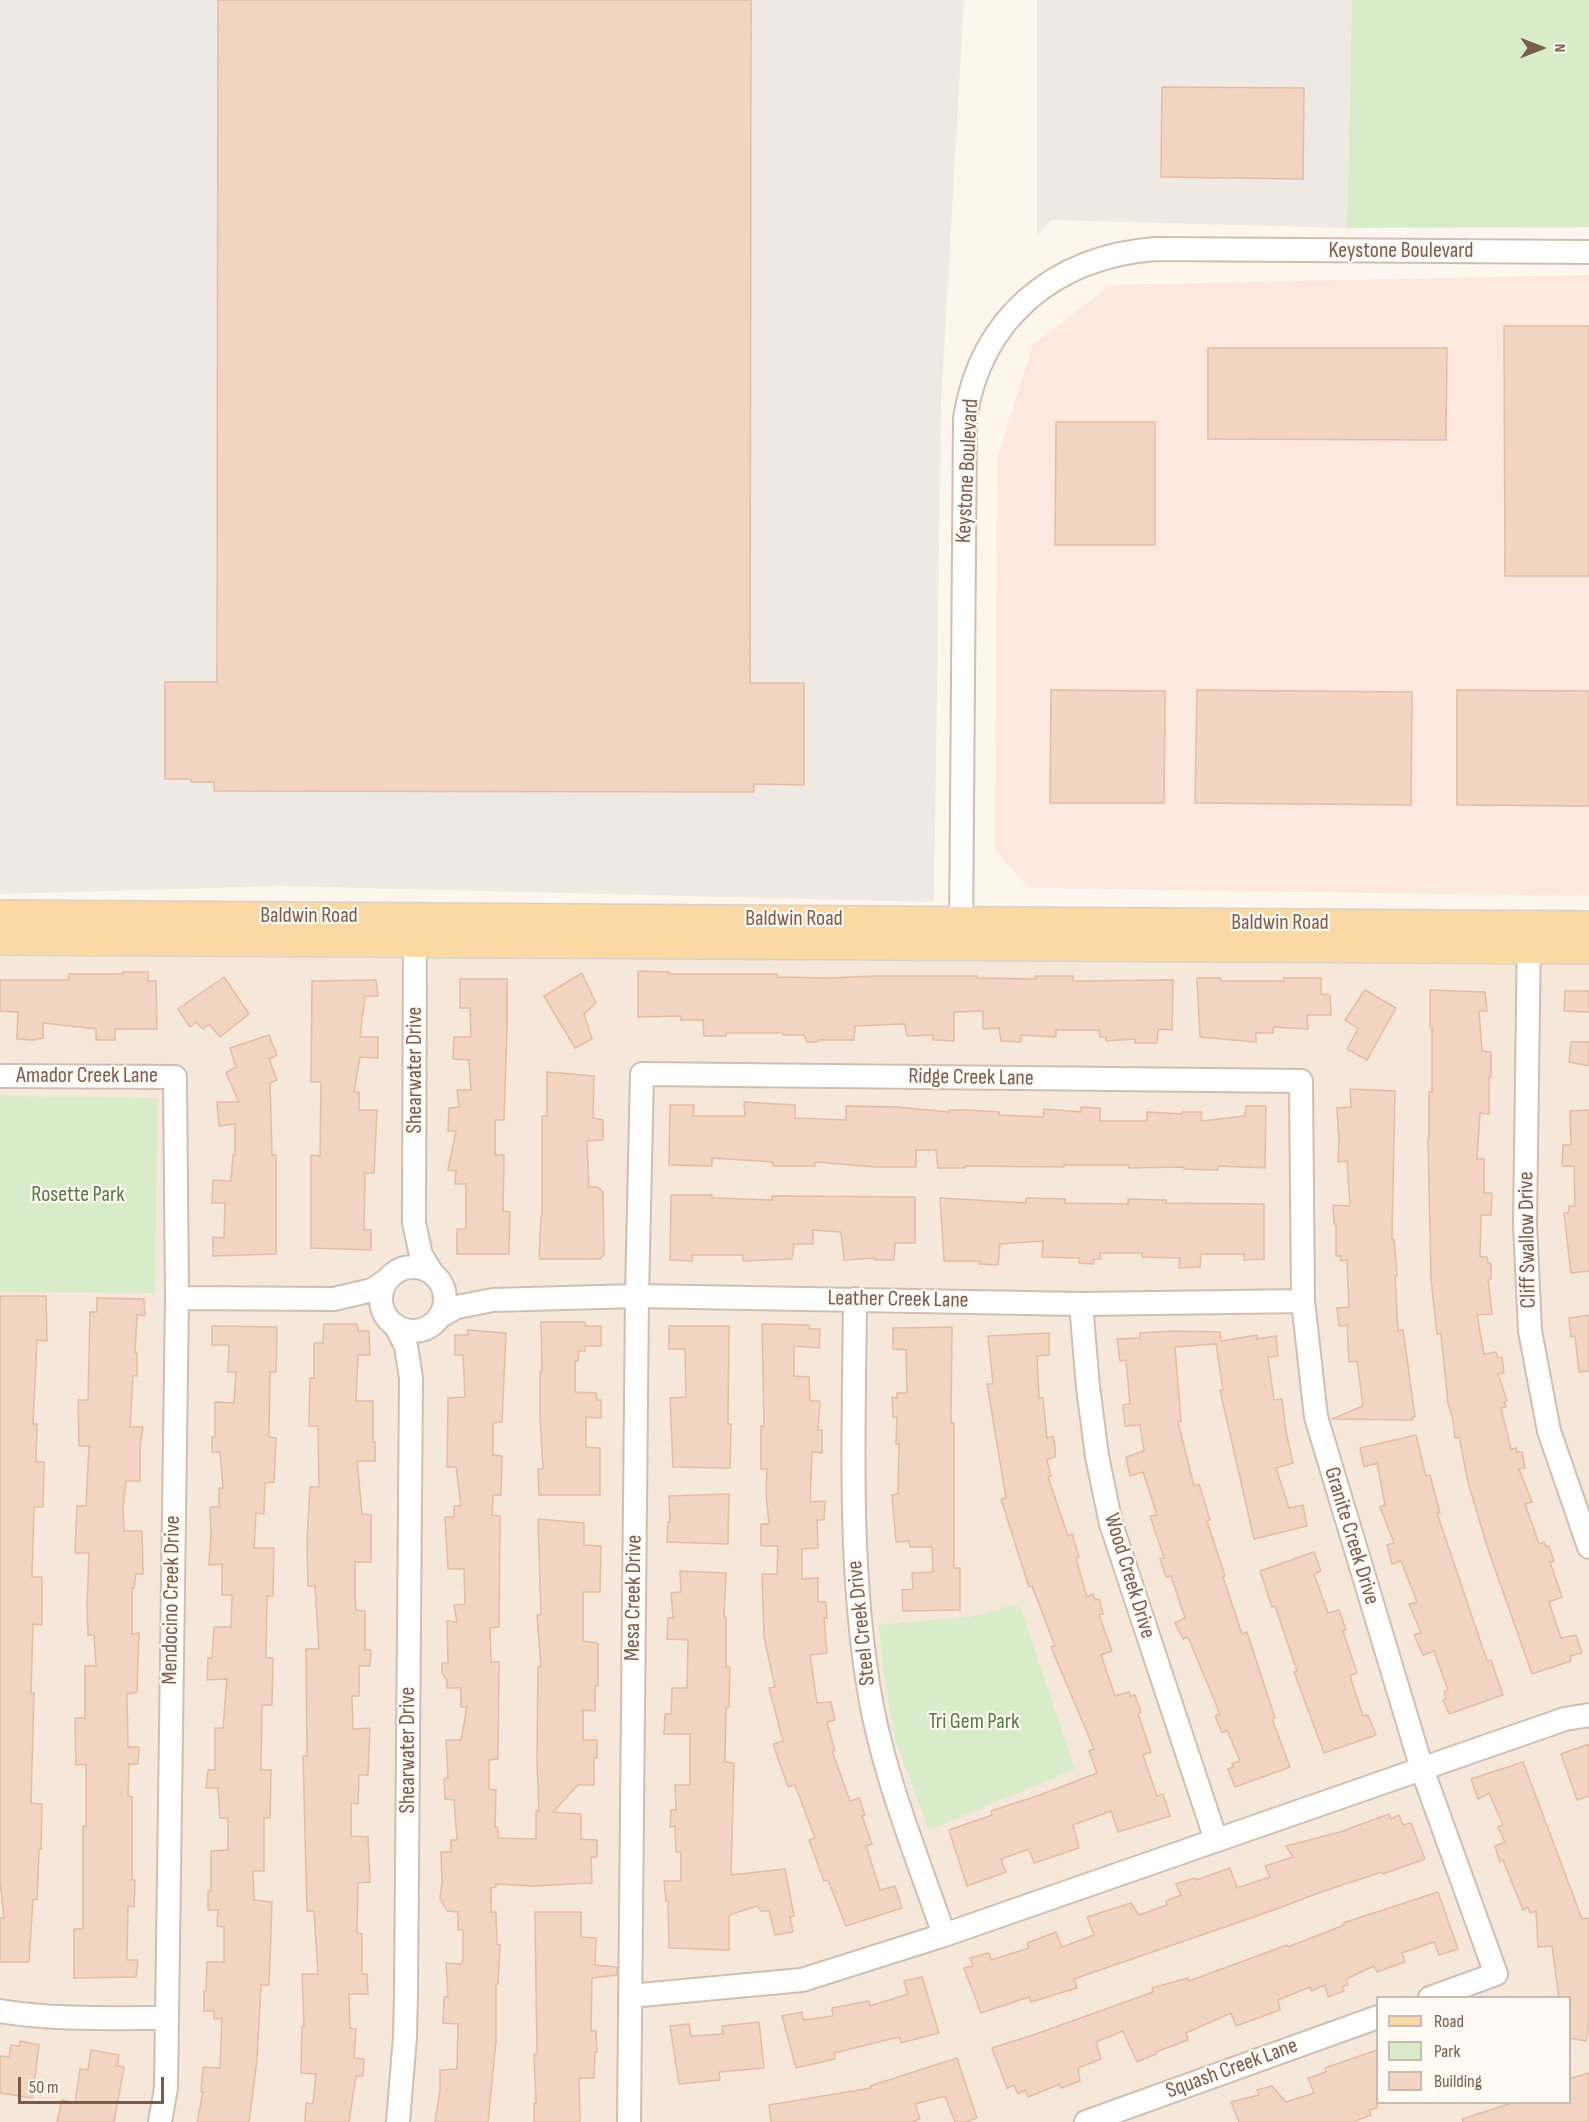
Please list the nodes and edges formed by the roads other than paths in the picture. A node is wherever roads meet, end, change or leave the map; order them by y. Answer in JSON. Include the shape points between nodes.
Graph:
{"nodes":[{"id":1,"x":1589,"y":252,"type":"edge"},
{"id":2,"x":0,"y":914,"type":"edge"},
{"id":3,"x":1589,"y":925,"type":"edge"},
{"id":4,"x":415,"y":930,"type":"junction"},
{"id":5,"x":961,"y":934,"type":"junction"},
{"id":6,"x":1529,"y":937,"type":"junction"},
{"id":7,"x":0,"y":940,"type":"edge"},
{"id":8,"x":1589,"y":950,"type":"edge"},
{"id":9,"x":642,"y":1074,"type":"joint"},
{"id":10,"x":0,"y":1076,"type":"edge"},
{"id":11,"x":175,"y":1077,"type":"joint"},
{"id":12,"x":1301,"y":1082,"type":"joint"},
{"id":13,"x":414,"y":1222,"type":"junction"},
{"id":14,"x":435,"y":1276,"type":"junction"},
{"id":15,"x":391,"y":1277,"type":"junction"},
{"id":16,"x":637,"y":1296,"type":"junction"},
{"id":17,"x":177,"y":1298,"type":"junction"},
{"id":18,"x":334,"y":1299,"type":"junction"},
{"id":19,"x":855,"y":1299,"type":"junction"},
{"id":20,"x":493,"y":1300,"type":"junction"},
{"id":21,"x":1303,"y":1301,"type":"junction"},
{"id":22,"x":1081,"y":1304,"type":"junction"},
{"id":23,"x":391,"y":1321,"type":"junction"},
{"id":24,"x":435,"y":1321,"type":"junction"},
{"id":25,"x":411,"y":1378,"type":"junction"},
{"id":26,"x":1589,"y":1547,"type":"edge"},
{"id":27,"x":1589,"y":1705,"type":"edge"},
{"id":28,"x":1589,"y":1715,"type":"edge"},
{"id":29,"x":1564,"y":1719,"type":"junction"},
{"id":30,"x":1422,"y":1769,"type":"junction"},
{"id":31,"x":1216,"y":1839,"type":"junction"},
{"id":32,"x":945,"y":1935,"type":"junction"},
{"id":33,"x":630,"y":1996,"type":"junction"},
{"id":34,"x":1436,"y":1996,"type":"edge"},
{"id":35,"x":0,"y":2011,"type":"edge"},
{"id":36,"x":1376,"y":2017,"type":"edge"},
{"id":37,"x":166,"y":2018,"type":"junction"},
{"id":38,"x":160,"y":2122,"type":"edge"},
{"id":39,"x":398,"y":2122,"type":"edge"},
{"id":40,"x":629,"y":2122,"type":"edge"},
{"id":41,"x":1086,"y":2122,"type":"edge"}],
"edges":[{"from":1,"to":5,"type":"street","name":"Keystone Boulevard","via":[[1131,251],[1066,272],[1032,296],[1004,324],[974,378],[965,418]]},
{"from":2,"to":4,"type":"main road","name":"Baldwin Road"},
{"from":3,"to":6,"type":"main road","name":"Baldwin Road"},
{"from":4,"to":5,"type":"main road","name":"Baldwin Road"},
{"from":4,"to":7,"type":"main road","name":"Baldwin Road"},
{"from":4,"to":13,"type":"street","name":"Shearwater Drive"},
{"from":5,"to":6,"type":"main road","name":"Baldwin Road"},
{"from":6,"to":8,"type":"main road","name":"Baldwin Road"},
{"from":6,"to":26,"type":"street","name":"Cliff Swallow Drive","via":[[1525,1224],[1530,1331],[1549,1431]]},
{"from":9,"to":12,"type":"street","name":"Ridge Creek Lane"},
{"from":9,"to":16,"type":"street","name":"Mesa Creek Drive"},
{"from":10,"to":11,"type":"street","name":"Amador Creek Lane"},
{"from":11,"to":17,"type":"street","name":"Mendocino Creek Drive"},
{"from":12,"to":21,"type":"street","name":"Granite Creek Drive"},
{"from":13,"to":14,"type":"street","name":"Shearwater Drive","via":[[421,1255]]},
{"from":13,"to":15,"type":"street","name":"Shearwater Drive","via":[[406,1256]]},
{"from":14,"to":15,"type":"street","via":[[413,1267]]},
{"from":14,"to":20,"type":"street","name":"Leather Creek Lane","via":[[458,1292]]},
{"from":14,"to":24,"type":"street","via":[[445,1299]]},
{"from":15,"to":18,"type":"street","via":[[372,1290]]},
{"from":15,"to":23,"type":"street","via":[[381,1299]]},
{"from":16,"to":19,"type":"street","name":"Leather Creek Lane"},
{"from":16,"to":20,"type":"street","name":"Leather Creek Lane"},
{"from":16,"to":33,"type":"street","name":"Mesa Creek Drive"},
{"from":17,"to":18,"type":"street"},
{"from":17,"to":37,"type":"street","name":"Mendocino Creek Drive"},
{"from":18,"to":23,"type":"street","via":[[369,1306]]},
{"from":19,"to":22,"type":"street","name":"Leather Creek Lane"},
{"from":19,"to":32,"type":"street","name":"Steel Creek Drive","via":[[855,1571],[868,1686],[882,1750]]},
{"from":20,"to":24,"type":"street","name":"Leather Creek Lane","via":[[457,1307]]},
{"from":21,"to":22,"type":"street","name":"Leather Creek Lane"},
{"from":21,"to":30,"type":"street","name":"Granite Creek Drive","via":[[1316,1417]]},
{"from":22,"to":31,"type":"street","name":"Wood Creek Drive","via":[[1097,1456],[1111,1524]]},
{"from":23,"to":24,"type":"street","via":[[413,1331]]},
{"from":23,"to":25,"type":"street","name":"Shearwater Drive","via":[[406,1346]]},
{"from":24,"to":25,"type":"street","name":"Shearwater Drive","via":[[421,1345]]},
{"from":25,"to":39,"type":"street","name":"Shearwater Drive","via":[[406,2003]]},
{"from":27,"to":29,"type":"street"},
{"from":28,"to":29,"type":"street"},
{"from":29,"to":30,"type":"street"},
{"from":30,"to":31,"type":"street"},
{"from":30,"to":34,"type":"street","name":"Granite Creek Drive","via":[[1496,1974]]},
{"from":31,"to":32,"type":"street"},
{"from":32,"to":33,"type":"street","via":[[802,1980]]},
{"from":33,"to":40,"type":"street","name":"Mesa Creek Drive"},
{"from":35,"to":37,"type":"street","via":[[74,2019]]},
{"from":36,"to":41,"type":"street","name":"Squash Creek Lane"},
{"from":37,"to":38,"type":"street","name":"Mendocino Creek Drive","via":[[166,2088]]}]}
